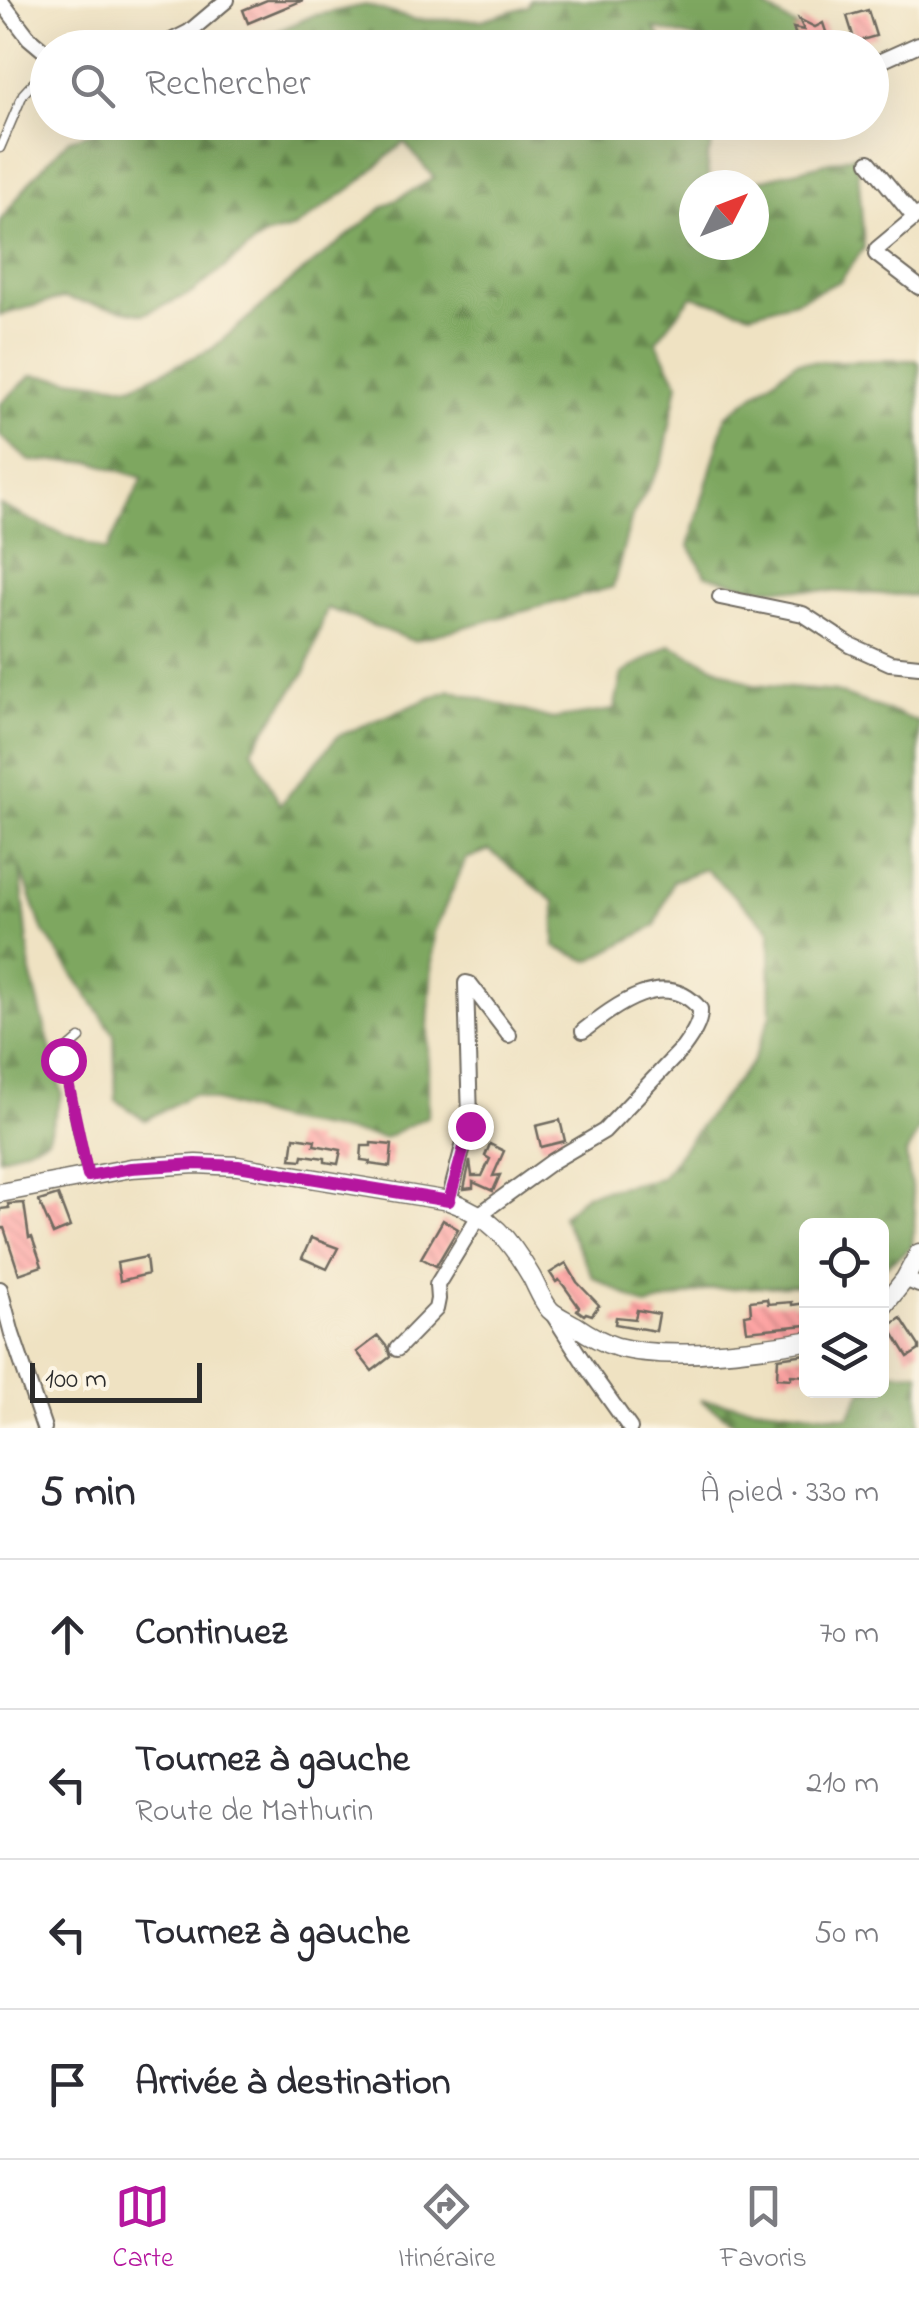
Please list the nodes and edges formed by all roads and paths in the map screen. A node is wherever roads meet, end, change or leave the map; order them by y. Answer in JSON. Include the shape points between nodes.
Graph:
{"nodes":[{"id":1,"x":0,"y":0,"type":"edge"},
{"id":2,"x":228,"y":0,"type":"edge"},
{"id":3,"x":191,"y":30,"type":"edge"},
{"id":4,"x":30,"y":39,"type":"edge"},
{"id":5,"x":919,"y":44,"type":"edge"},
{"id":6,"x":889,"y":57,"type":"edge"},
{"id":7,"x":30,"y":87,"type":"edge"},
{"id":8,"x":0,"y":148,"type":"edge"},
{"id":9,"x":869,"y":162,"type":"dead end"},
{"id":10,"x":917,"y":216,"type":"edge"},
{"id":11,"x":919,"y":287,"type":"edge"},
{"id":12,"x":720,"y":597,"type":"dead end"},
{"id":13,"x":919,"y":666,"type":"edge"},
{"id":14,"x":583,"y":1030,"type":"dead end"},
{"id":15,"x":509,"y":1035,"type":"dead end"},
{"id":16,"x":80,"y":1038,"type":"dead end"},
{"id":17,"x":88,"y":1176,"type":"junction"},
{"id":18,"x":0,"y":1193,"type":"edge"},
{"id":19,"x":449,"y":1201,"type":"junction"},
{"id":20,"x":480,"y":1214,"type":"junction"},
{"id":21,"x":919,"y":1253,"type":"edge"},
{"id":22,"x":912,"y":1282,"type":"edge"},
{"id":23,"x":0,"y":1289,"type":"edge"},
{"id":24,"x":889,"y":1302,"type":"edge"},
{"id":25,"x":551,"y":1310,"type":"junction"},
{"id":26,"x":2,"y":1314,"type":"edge"},
{"id":27,"x":0,"y":1330,"type":"edge"},
{"id":28,"x":799,"y":1341,"type":"edge"},
{"id":29,"x":396,"y":1349,"type":"dead end"},
{"id":30,"x":617,"y":1422,"type":"edge"},
{"id":31,"x":44,"y":1428,"type":"edge"},
{"id":32,"x":630,"y":1428,"type":"edge"}],
"edges":[{"from":1,"to":4,"type":"street"},
{"from":2,"to":3,"type":"street"},
{"from":5,"to":6,"type":"street"},
{"from":7,"to":8,"type":"lane"},
{"from":9,"to":10,"type":"street"},
{"from":10,"to":11,"type":"street","via":[[876,254]]},
{"from":12,"to":13,"type":"street","via":[[803,614],[890,663]]},
{"from":14,"to":20,"type":"street","via":[[619,1003],[653,992],[680,992],[701,1014],[683,1048],[612,1125]]},
{"from":15,"to":19,"type":"street","via":[[466,983],[470,1126]]},
{"from":16,"to":17,"type":"lane","via":[[63,1060]]},
{"from":17,"to":18,"type":"street"},
{"from":17,"to":19,"type":"street","via":[[224,1165]]},
{"from":19,"to":20,"type":"street"},
{"from":20,"to":25,"type":"street","via":[[515,1251]]},
{"from":20,"to":29,"type":"street","via":[[437,1284],[436,1308]]},
{"from":21,"to":22,"type":"street"},
{"from":22,"to":24,"type":"street"},
{"from":23,"to":26,"type":"street"},
{"from":25,"to":28,"type":"street","via":[[595,1339],[651,1353]]},
{"from":25,"to":30,"type":"street"},
{"from":26,"to":27,"type":"street"},
{"from":26,"to":31,"type":"street"},
{"from":30,"to":32,"type":"street"}]}
